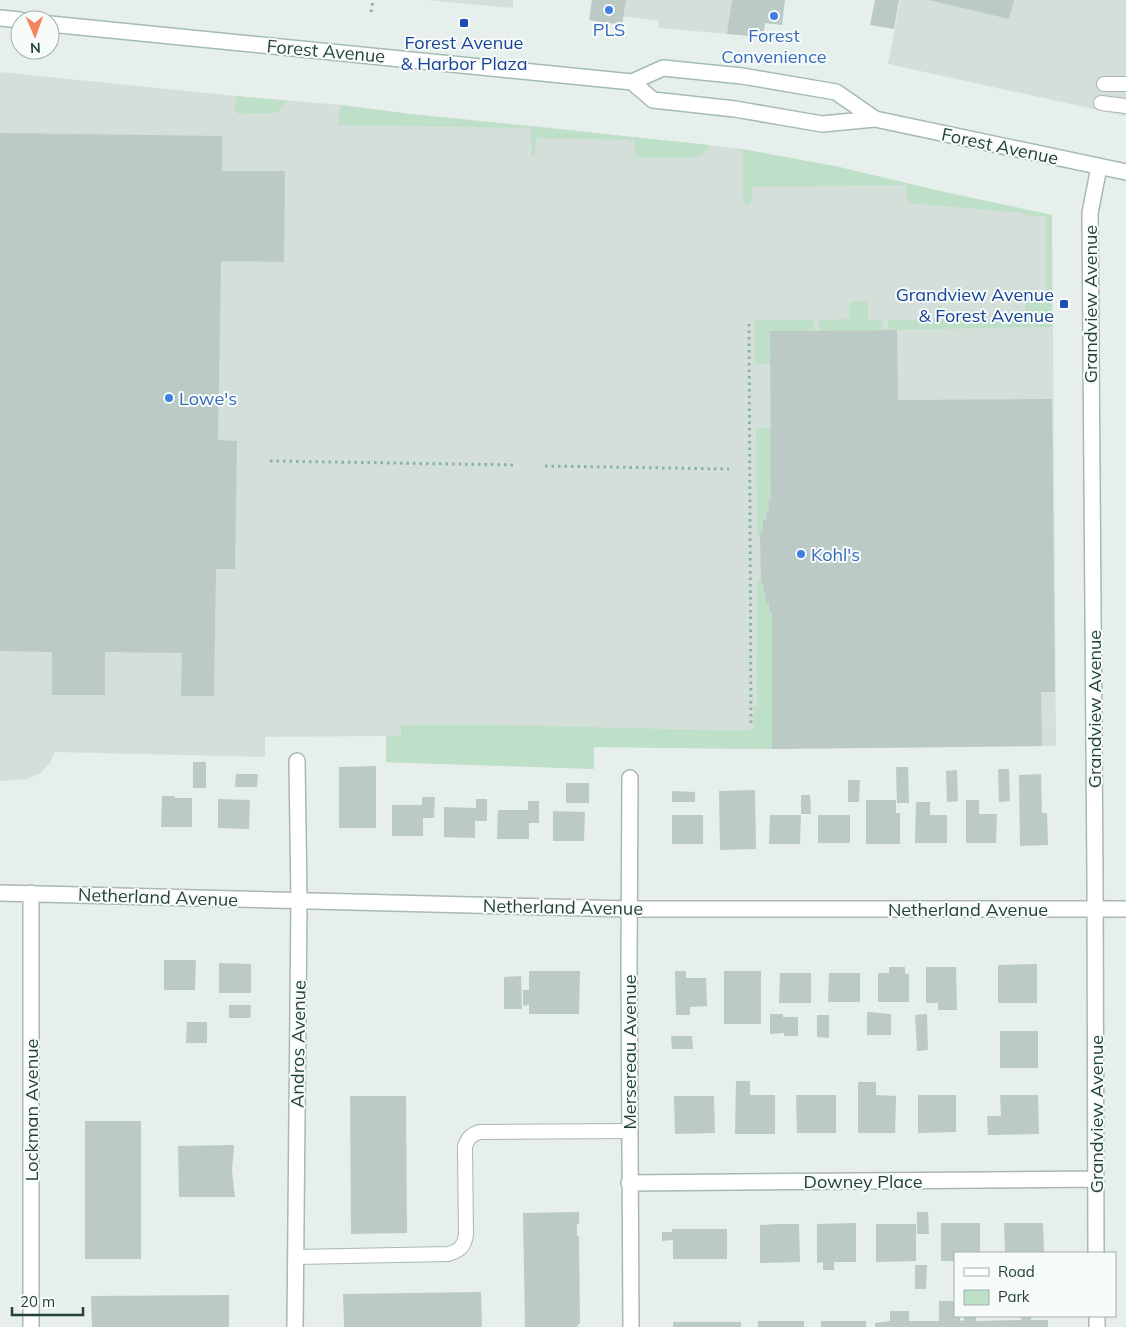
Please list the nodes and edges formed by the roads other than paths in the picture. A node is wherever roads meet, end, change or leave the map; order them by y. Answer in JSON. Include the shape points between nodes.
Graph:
{"nodes":[{"id":1,"x":60,"y":25,"type":"edge"},
{"id":2,"x":632,"y":82,"type":"junction"},
{"id":3,"x":1104,"y":84,"type":"dead end"},
{"id":4,"x":1126,"y":84,"type":"edge"},
{"id":5,"x":1101,"y":103,"type":"dead end"},
{"id":6,"x":1126,"y":106,"type":"edge"},
{"id":7,"x":875,"y":119,"type":"junction"},
{"id":8,"x":1099,"y":167,"type":"junction"},
{"id":9,"x":1126,"y":172,"type":"edge"},
{"id":10,"x":297,"y":760,"type":"dead end"},
{"id":11,"x":630,"y":778,"type":"dead end"},
{"id":12,"x":0,"y":893,"type":"edge"},
{"id":13,"x":31,"y":893,"type":"junction"},
{"id":14,"x":299,"y":900,"type":"junction"},
{"id":15,"x":628,"y":909,"type":"junction"},
{"id":16,"x":1096,"y":909,"type":"junction"},
{"id":17,"x":1126,"y":909,"type":"edge"},
{"id":18,"x":629,"y":1131,"type":"junction"},
{"id":19,"x":1096,"y":1179,"type":"junction"},
{"id":20,"x":629,"y":1183,"type":"junction"},
{"id":21,"x":1096,"y":1252,"type":"edge"},
{"id":22,"x":296,"y":1258,"type":"junction"},
{"id":23,"x":30,"y":1327,"type":"edge"},
{"id":24,"x":295,"y":1327,"type":"edge"},
{"id":25,"x":631,"y":1327,"type":"edge"}],
"edges":[{"from":1,"to":2,"type":"street","name":"Forest Avenue"},
{"from":2,"to":7,"type":"street","name":"Forest Avenue","via":[[653,100],[822,124]]},
{"from":2,"to":7,"type":"street","name":"Forest Avenue","via":[[663,68],[742,76],[836,92]]},
{"from":3,"to":4,"type":"lane"},
{"from":5,"to":6,"type":"lane"},
{"from":7,"to":8,"type":"street","name":"Forest Avenue"},
{"from":8,"to":9,"type":"street","name":"Forest Avenue"},
{"from":8,"to":16,"type":"street","name":"Grandview Avenue","via":[[1090,213]]},
{"from":10,"to":14,"type":"street","name":"Andros Avenue"},
{"from":11,"to":15,"type":"street","name":"Mersereau Avenue"},
{"from":12,"to":13,"type":"street","name":"Netherland Avenue"},
{"from":13,"to":14,"type":"street","name":"Netherland Avenue"},
{"from":13,"to":23,"type":"street","name":"Lockman Avenue"},
{"from":14,"to":15,"type":"street","name":"Netherland Avenue"},
{"from":14,"to":22,"type":"street","name":"Andros Avenue"},
{"from":15,"to":16,"type":"street","name":"Netherland Avenue"},
{"from":15,"to":18,"type":"street","name":"Mersereau Avenue"},
{"from":16,"to":17,"type":"street","name":"Netherland Avenue"},
{"from":16,"to":19,"type":"street","name":"Grandview Avenue"},
{"from":18,"to":20,"type":"street","name":"Mersereau Avenue"},
{"from":18,"to":22,"type":"lane","via":[[472,1134],[465,1146],[466,1234],[461,1248],[448,1254]]},
{"from":19,"to":20,"type":"street","name":"Downey Place"},
{"from":19,"to":21,"type":"street","name":"Grandview Avenue"},
{"from":20,"to":25,"type":"street","name":"Mersereau Avenue"},
{"from":22,"to":24,"type":"street","name":"Andros Avenue"}]}
